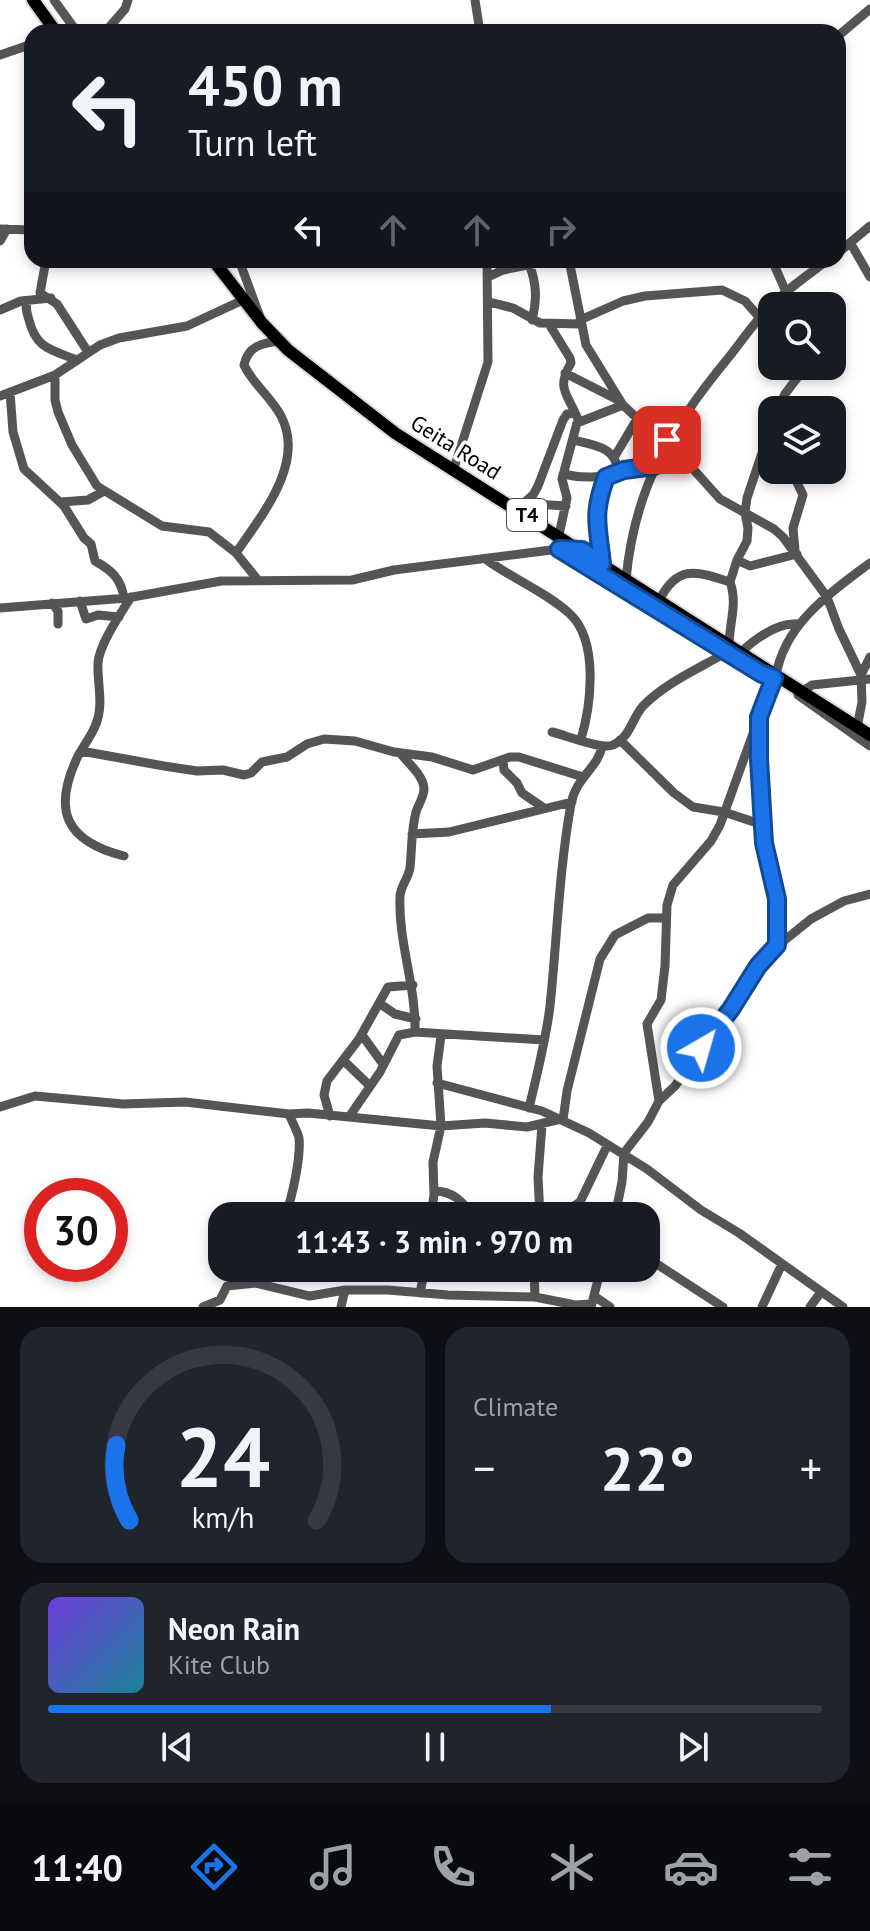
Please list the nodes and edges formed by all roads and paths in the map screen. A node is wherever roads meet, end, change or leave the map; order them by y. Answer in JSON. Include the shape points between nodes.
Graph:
{"nodes":[{"id":1,"x":33,"y":0,"type":"edge"},
{"id":2,"x":54,"y":0,"type":"edge"},
{"id":3,"x":128,"y":0,"type":"edge"},
{"id":4,"x":475,"y":0,"type":"edge"},
{"id":5,"x":870,"y":9,"type":"edge"},
{"id":6,"x":50,"y":24,"type":"edge"},
{"id":7,"x":71,"y":24,"type":"edge"},
{"id":8,"x":112,"y":24,"type":"edge"},
{"id":9,"x":479,"y":24,"type":"edge"},
{"id":10,"x":846,"y":29,"type":"edge"},
{"id":11,"x":24,"y":47,"type":"edge"},
{"id":12,"x":0,"y":55,"type":"edge"},
{"id":13,"x":870,"y":226,"type":"edge"},
{"id":14,"x":4,"y":229,"type":"edge"},
{"id":15,"x":24,"y":230,"type":"edge"},
{"id":16,"x":0,"y":241,"type":"edge"},
{"id":17,"x":851,"y":244,"type":"junction"},
{"id":18,"x":846,"y":247,"type":"edge"},
{"id":19,"x":45,"y":268,"type":"edge"},
{"id":20,"x":218,"y":268,"type":"edge"},
{"id":21,"x":242,"y":268,"type":"edge"},
{"id":22,"x":487,"y":268,"type":"edge"},
{"id":23,"x":512,"y":268,"type":"edge"},
{"id":24,"x":530,"y":268,"type":"edge"},
{"id":25,"x":571,"y":268,"type":"edge"},
{"id":26,"x":776,"y":268,"type":"edge"},
{"id":27,"x":818,"y":268,"type":"edge"},
{"id":28,"x":488,"y":277,"type":"junction"},
{"id":29,"x":870,"y":277,"type":"edge"},
{"id":30,"x":786,"y":292,"type":"joint"},
{"id":31,"x":51,"y":298,"type":"junction"},
{"id":32,"x":243,"y":300,"type":"junction"},
{"id":33,"x":27,"y":301,"type":"junction"},
{"id":34,"x":489,"y":302,"type":"junction"},
{"id":35,"x":0,"y":310,"type":"edge"},
{"id":36,"x":758,"y":310,"type":"edge"},
{"id":37,"x":532,"y":320,"type":"junction"},
{"id":38,"x":758,"y":320,"type":"edge"},
{"id":39,"x":581,"y":322,"type":"junction"},
{"id":40,"x":262,"y":323,"type":"junction"},
{"id":41,"x":549,"y":324,"type":"junction"},
{"id":42,"x":279,"y":341,"type":"junction"},
{"id":43,"x":88,"y":352,"type":"junction"},
{"id":44,"x":77,"y":360,"type":"junction"},
{"id":45,"x":565,"y":373,"type":"junction"},
{"id":46,"x":55,"y":375,"type":"junction"},
{"id":47,"x":5,"y":394,"type":"edge"},
{"id":48,"x":622,"y":403,"type":"junction"},
{"id":49,"x":576,"y":417,"type":"junction"},
{"id":50,"x":637,"y":419,"type":"junction"},
{"id":51,"x":573,"y":440,"type":"junction"},
{"id":52,"x":667,"y":440,"type":"junction"},
{"id":53,"x":615,"y":456,"type":"junction"},
{"id":54,"x":654,"y":466,"type":"junction"},
{"id":55,"x":454,"y":468,"type":"junction"},
{"id":56,"x":758,"y":471,"type":"edge"},
{"id":57,"x":618,"y":472,"type":"junction"},
{"id":58,"x":563,"y":474,"type":"junction"},
{"id":59,"x":606,"y":477,"type":"junction"},
{"id":60,"x":798,"y":484,"type":"edge"},
{"id":61,"x":104,"y":491,"type":"junction"},
{"id":62,"x":531,"y":497,"type":"junction"},
{"id":63,"x":61,"y":502,"type":"junction"},
{"id":64,"x":566,"y":506,"type":"junction"},
{"id":65,"x":517,"y":509,"type":"junction"},
{"id":66,"x":745,"y":513,"type":"junction"},
{"id":67,"x":559,"y":542,"type":"junction"},
{"id":68,"x":236,"y":553,"type":"junction"},
{"id":69,"x":796,"y":553,"type":"junction"},
{"id":70,"x":487,"y":560,"type":"junction"},
{"id":71,"x":737,"y":560,"type":"junction"},
{"id":72,"x":870,"y":563,"type":"edge"},
{"id":73,"x":602,"y":564,"type":"junction"},
{"id":74,"x":257,"y":579,"type":"junction"},
{"id":75,"x":626,"y":580,"type":"junction"},
{"id":76,"x":730,"y":582,"type":"junction"},
{"id":77,"x":827,"y":597,"type":"junction"},
{"id":78,"x":128,"y":598,"type":"junction"},
{"id":79,"x":80,"y":601,"type":"junction"},
{"id":80,"x":659,"y":601,"type":"junction"},
{"id":81,"x":52,"y":603,"type":"junction"},
{"id":82,"x":0,"y":608,"type":"edge"},
{"id":83,"x":119,"y":617,"type":"junction"},
{"id":84,"x":58,"y":624,"type":"dead end"},
{"id":85,"x":799,"y":624,"type":"junction"},
{"id":86,"x":732,"y":650,"type":"junction"},
{"id":87,"x":870,"y":657,"type":"edge"},
{"id":88,"x":775,"y":677,"type":"junction"},
{"id":89,"x":864,"y":678,"type":"edge"},
{"id":90,"x":801,"y":692,"type":"junction"},
{"id":91,"x":759,"y":717,"type":"junction"},
{"id":92,"x":857,"y":728,"type":"junction"},
{"id":93,"x":552,"y":732,"type":"dead end"},
{"id":94,"x":870,"y":735,"type":"edge"},
{"id":95,"x":581,"y":739,"type":"junction"},
{"id":96,"x":620,"y":740,"type":"junction"},
{"id":97,"x":602,"y":746,"type":"junction"},
{"id":98,"x":870,"y":746,"type":"edge"},
{"id":99,"x":81,"y":751,"type":"junction"},
{"id":100,"x":400,"y":753,"type":"junction"},
{"id":101,"x":503,"y":760,"type":"junction"},
{"id":102,"x":583,"y":777,"type":"junction"},
{"id":103,"x":572,"y":802,"type":"junction"},
{"id":104,"x":544,"y":808,"type":"junction"},
{"id":105,"x":724,"y":812,"type":"junction"},
{"id":106,"x":763,"y":825,"type":"junction"},
{"id":107,"x":412,"y":834,"type":"junction"},
{"id":108,"x":124,"y":856,"type":"dead end"},
{"id":109,"x":870,"y":894,"type":"edge"},
{"id":110,"x":665,"y":918,"type":"junction"},
{"id":111,"x":777,"y":945,"type":"junction"},
{"id":112,"x":413,"y":985,"type":"junction"},
{"id":113,"x":379,"y":1003,"type":"junction"},
{"id":114,"x":416,"y":1019,"type":"junction"},
{"id":115,"x":415,"y":1032,"type":"junction"},
{"id":116,"x":362,"y":1035,"type":"junction"},
{"id":117,"x":441,"y":1036,"type":"junction"},
{"id":118,"x":544,"y":1040,"type":"junction"},
{"id":119,"x":344,"y":1061,"type":"junction"},
{"id":120,"x":383,"y":1064,"type":"junction"},
{"id":121,"x":437,"y":1083,"type":"junction"},
{"id":122,"x":370,"y":1086,"type":"junction"},
{"id":123,"x":659,"y":1101,"type":"junction"},
{"id":124,"x":0,"y":1107,"type":"edge"},
{"id":125,"x":529,"y":1108,"type":"junction"},
{"id":126,"x":289,"y":1114,"type":"junction"},
{"id":127,"x":330,"y":1116,"type":"junction"},
{"id":128,"x":349,"y":1117,"type":"junction"},
{"id":129,"x":562,"y":1119,"type":"junction"},
{"id":130,"x":542,"y":1125,"type":"junction"},
{"id":131,"x":441,"y":1126,"type":"junction"},
{"id":132,"x":607,"y":1146,"type":"junction"},
{"id":133,"x":624,"y":1153,"type":"junction"},
{"id":134,"x":434,"y":1191,"type":"junction"},
{"id":135,"x":290,"y":1202,"type":"edge"},
{"id":136,"x":433,"y":1202,"type":"edge"},
{"id":137,"x":461,"y":1202,"type":"edge"},
{"id":138,"x":539,"y":1202,"type":"edge"},
{"id":139,"x":580,"y":1202,"type":"edge"},
{"id":140,"x":618,"y":1202,"type":"edge"},
{"id":141,"x":782,"y":1264,"type":"junction"},
{"id":142,"x":660,"y":1266,"type":"edge"},
{"id":143,"x":422,"y":1282,"type":"edge"},
{"id":144,"x":534,"y":1282,"type":"edge"},
{"id":145,"x":597,"y":1282,"type":"edge"},
{"id":146,"x":261,"y":1283,"type":"joint"},
{"id":147,"x":345,"y":1290,"type":"junction"},
{"id":148,"x":821,"y":1292,"type":"junction"},
{"id":149,"x":420,"y":1293,"type":"junction"},
{"id":150,"x":493,"y":1295,"type":"junction"},
{"id":151,"x":535,"y":1297,"type":"junction"},
{"id":152,"x":592,"y":1302,"type":"edge"},
{"id":153,"x":203,"y":1307,"type":"edge"},
{"id":154,"x":341,"y":1307,"type":"edge"},
{"id":155,"x":491,"y":1307,"type":"edge"},
{"id":156,"x":610,"y":1307,"type":"edge"},
{"id":157,"x":723,"y":1307,"type":"edge"},
{"id":158,"x":762,"y":1307,"type":"edge"},
{"id":159,"x":810,"y":1307,"type":"edge"},
{"id":160,"x":843,"y":1307,"type":"edge"}],
"edges":[{"from":1,"to":6,"type":"highway"},
{"from":2,"to":7,"type":"street"},
{"from":3,"to":8,"type":"street"},
{"from":4,"to":9,"type":"street"},
{"from":5,"to":10,"type":"street"},
{"from":11,"to":12,"type":"street"},
{"from":13,"to":17,"type":"street"},
{"from":14,"to":15,"type":"street"},
{"from":14,"to":16,"type":"street"},
{"from":17,"to":18,"type":"street"},
{"from":17,"to":29,"type":"street"},
{"from":19,"to":31,"type":"street","via":[[40,293]]},
{"from":20,"to":32,"type":"highway","name":"Geita Road","number":"T4"},
{"from":21,"to":40,"type":"street"},
{"from":22,"to":28,"type":"street"},
{"from":23,"to":28,"type":"street"},
{"from":24,"to":37,"type":"street","via":[[536,284]]},
{"from":25,"to":39,"type":"street"},
{"from":26,"to":30,"type":"street"},
{"from":27,"to":30,"type":"street"},
{"from":28,"to":34,"type":"street"},
{"from":31,"to":33,"type":"street"},
{"from":31,"to":43,"type":"street"},
{"from":32,"to":40,"type":"highway","name":"Geita Road","number":"T4"},
{"from":32,"to":43,"type":"street","via":[[187,326],[119,338]]},
{"from":33,"to":35,"type":"street"},
{"from":33,"to":44,"type":"street","via":[[37,341]]},
{"from":34,"to":37,"type":"street"},
{"from":34,"to":55,"type":"street","via":[[488,362]]},
{"from":36,"to":39,"type":"street","via":[[722,290],[645,296]]},
{"from":37,"to":41,"type":"street"},
{"from":38,"to":52,"type":"street"},
{"from":39,"to":41,"type":"street"},
{"from":39,"to":48,"type":"street","via":[[589,352]]},
{"from":40,"to":42,"type":"highway","name":"Geita Road","number":"T4"},
{"from":41,"to":45,"type":"street","via":[[570,358]]},
{"from":42,"to":55,"type":"highway","name":"Geita Road","number":"T4","via":[[395,433]]},
{"from":42,"to":68,"type":"street","via":[[254,347],[244,365],[281,416],[288,452],[266,509]]},
{"from":43,"to":44,"type":"street"},
{"from":44,"to":46,"type":"street"},
{"from":45,"to":48,"type":"street"},
{"from":45,"to":49,"type":"street","via":[[563,391]]},
{"from":46,"to":47,"type":"street"},
{"from":46,"to":61,"type":"street","via":[[58,412],[72,445]]},
{"from":47,"to":63,"type":"street","via":[[24,469]]},
{"from":48,"to":49,"type":"street"},
{"from":48,"to":50,"type":"street"},
{"from":49,"to":51,"type":"street"},
{"from":49,"to":62,"type":"street","via":[[567,414],[563,420]]},
{"from":50,"to":52,"type":"street"},
{"from":50,"to":53,"type":"street"},
{"from":51,"to":53,"type":"street"},
{"from":51,"to":58,"type":"street"},
{"from":52,"to":54,"type":"street"},
{"from":52,"to":66,"type":"street","via":[[720,499]]},
{"from":53,"to":57,"type":"street"},
{"from":54,"to":57,"type":"street"},
{"from":54,"to":75,"type":"street","via":[[631,535]]},
{"from":55,"to":65,"type":"highway","name":"Geita Road","number":"T4"},
{"from":56,"to":66,"type":"street"},
{"from":57,"to":59,"type":"street"},
{"from":58,"to":59,"type":"street"},
{"from":58,"to":64,"type":"street"},
{"from":59,"to":73,"type":"street","via":[[595,519]]},
{"from":60,"to":69,"type":"street","via":[[803,495],[793,528]]},
{"from":61,"to":63,"type":"street","via":[[91,499]]},
{"from":61,"to":68,"type":"street","via":[[162,526],[209,532]]},
{"from":62,"to":64,"type":"street","via":[[538,506]]},
{"from":62,"to":65,"type":"street"},
{"from":63,"to":78,"type":"street","via":[[91,544],[95,561],[109,568]]},
{"from":64,"to":67,"type":"street"},
{"from":65,"to":67,"type":"highway","name":"Geita Road","number":"T4"},
{"from":66,"to":69,"type":"street","via":[[774,529]]},
{"from":66,"to":71,"type":"street","via":[[747,541]]},
{"from":67,"to":70,"type":"street"},
{"from":67,"to":73,"type":"highway","name":"Geita Road","number":"T4"},
{"from":67,"to":86,"type":"street"},
{"from":68,"to":74,"type":"street"},
{"from":69,"to":71,"type":"street","via":[[750,566]]},
{"from":69,"to":77,"type":"street"},
{"from":70,"to":74,"type":"street","via":[[352,580]]},
{"from":70,"to":95,"type":"street","via":[[578,622],[586,645],[590,694]]},
{"from":71,"to":76,"type":"street"},
{"from":72,"to":77,"type":"street"},
{"from":73,"to":75,"type":"highway","name":"Geita Road","number":"T4"},
{"from":74,"to":78,"type":"street","via":[[199,583]]},
{"from":75,"to":80,"type":"highway","name":"Geita Road","number":"T4"},
{"from":76,"to":80,"type":"street","via":[[686,573],[669,584]]},
{"from":76,"to":86,"type":"street","via":[[735,596],[729,625]]},
{"from":77,"to":85,"type":"street"},
{"from":77,"to":89,"type":"street"},
{"from":78,"to":79,"type":"street"},
{"from":78,"to":83,"type":"street"},
{"from":79,"to":81,"type":"street"},
{"from":79,"to":83,"type":"street","via":[[86,619]]},
{"from":80,"to":86,"type":"highway","name":"Geita Road","number":"T4"},
{"from":81,"to":82,"type":"street"},
{"from":81,"to":84,"type":"street"},
{"from":83,"to":99,"type":"street","via":[[99,657],[99,712]]},
{"from":85,"to":86,"type":"street","via":[[777,628]]},
{"from":85,"to":88,"type":"street"},
{"from":86,"to":88,"type":"highway","name":"Geita Road","number":"T4"},
{"from":86,"to":96,"type":"street","via":[[652,699]]},
{"from":87,"to":89,"type":"street"},
{"from":88,"to":90,"type":"highway","name":"Geita Road","number":"T4"},
{"from":88,"to":91,"type":"street"},
{"from":88,"to":98,"type":"street"},
{"from":89,"to":90,"type":"street","via":[[812,685]]},
{"from":89,"to":92,"type":"street"},
{"from":90,"to":92,"type":"highway","name":"Geita Road","number":"T4"},
{"from":91,"to":105,"type":"street"},
{"from":91,"to":106,"type":"street"},
{"from":92,"to":94,"type":"highway","name":"Geita Road","number":"T4"},
{"from":93,"to":95,"type":"street"},
{"from":95,"to":97,"type":"street"},
{"from":96,"to":97,"type":"street"},
{"from":96,"to":105,"type":"street","via":[[693,807]]},
{"from":97,"to":102,"type":"street"},
{"from":99,"to":100,"type":"street","via":[[244,775],[262,762],[287,757],[324,739]]},
{"from":99,"to":108,"type":"street","via":[[64,794],[64,812],[100,850]]},
{"from":100,"to":101,"type":"street","via":[[473,770]]},
{"from":100,"to":107,"type":"street","via":[[423,784]]},
{"from":101,"to":102,"type":"street","via":[[519,757]]},
{"from":101,"to":104,"type":"street","via":[[504,770],[522,793]]},
{"from":102,"to":103,"type":"street"},
{"from":103,"to":104,"type":"street"},
{"from":103,"to":118,"type":"street"},
{"from":104,"to":107,"type":"street","via":[[449,832]]},
{"from":105,"to":106,"type":"street"},
{"from":105,"to":110,"type":"street","via":[[711,841],[673,885]]},
{"from":106,"to":111,"type":"street","via":[[777,899]]},
{"from":107,"to":112,"type":"street","via":[[399,920]]},
{"from":109,"to":111,"type":"street","via":[[831,907]]},
{"from":110,"to":123,"type":"street","via":[[661,1000],[647,1029]]},
{"from":110,"to":129,"type":"street","via":[[648,918],[615,935],[600,959]]},
{"from":111,"to":123,"type":"street"},
{"from":112,"to":113,"type":"street","via":[[389,986]]},
{"from":112,"to":114,"type":"street"},
{"from":113,"to":114,"type":"street"},
{"from":113,"to":116,"type":"street"},
{"from":114,"to":115,"type":"street"},
{"from":115,"to":117,"type":"street"},
{"from":115,"to":120,"type":"street","via":[[399,1035]]},
{"from":116,"to":119,"type":"street"},
{"from":116,"to":120,"type":"street"},
{"from":117,"to":118,"type":"street"},
{"from":117,"to":121,"type":"street"},
{"from":118,"to":125,"type":"street"},
{"from":119,"to":122,"type":"street"},
{"from":119,"to":127,"type":"street","via":[[325,1087]]},
{"from":120,"to":122,"type":"street"},
{"from":121,"to":125,"type":"street"},
{"from":121,"to":131,"type":"street"},
{"from":122,"to":128,"type":"street"},
{"from":123,"to":133,"type":"street"},
{"from":124,"to":126,"type":"street","via":[[35,1096],[117,1104],[185,1102]]},
{"from":125,"to":129,"type":"street"},
{"from":126,"to":127,"type":"street"},
{"from":126,"to":135,"type":"street","via":[[299,1145]]},
{"from":127,"to":128,"type":"street"},
{"from":128,"to":131,"type":"street"},
{"from":129,"to":130,"type":"street"},
{"from":129,"to":132,"type":"street"},
{"from":130,"to":131,"type":"street"},
{"from":130,"to":138,"type":"street"},
{"from":131,"to":134,"type":"street","via":[[433,1162]]},
{"from":132,"to":133,"type":"street"},
{"from":132,"to":139,"type":"street"},
{"from":133,"to":140,"type":"street"},
{"from":133,"to":141,"type":"street"},
{"from":134,"to":136,"type":"street"},
{"from":134,"to":137,"type":"street"},
{"from":141,"to":148,"type":"street"},
{"from":141,"to":158,"type":"street"},
{"from":142,"to":157,"type":"street"},
{"from":143,"to":149,"type":"street"},
{"from":144,"to":151,"type":"street"},
{"from":145,"to":152,"type":"street"},
{"from":146,"to":147,"type":"street","via":[[310,1296]]},
{"from":146,"to":153,"type":"street","via":[[227,1286],[220,1300]]},
{"from":147,"to":149,"type":"street"},
{"from":147,"to":154,"type":"street"},
{"from":148,"to":159,"type":"street"},
{"from":148,"to":160,"type":"street"},
{"from":149,"to":150,"type":"street"},
{"from":150,"to":151,"type":"street"},
{"from":150,"to":155,"type":"street"},
{"from":151,"to":152,"type":"street","via":[[575,1305]]},
{"from":152,"to":156,"type":"street"}]}
